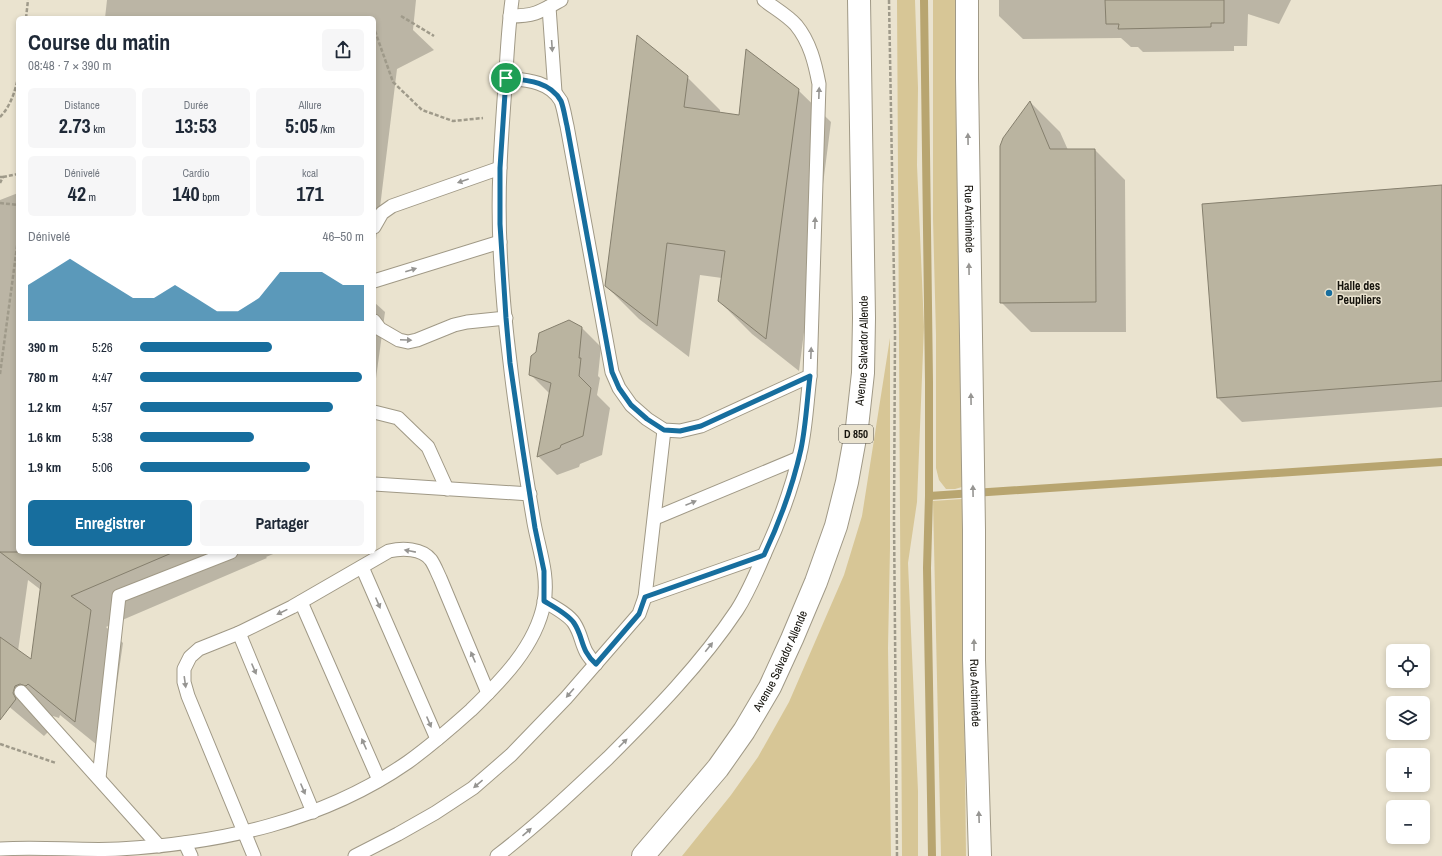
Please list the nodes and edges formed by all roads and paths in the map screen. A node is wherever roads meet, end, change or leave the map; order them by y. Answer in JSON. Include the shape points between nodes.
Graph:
{"nodes":[{"id":1,"x":28,"y":0,"type":"edge"},
{"id":2,"x":512,"y":0,"type":"edge"},
{"id":3,"x":561,"y":0,"type":"edge"},
{"id":4,"x":764,"y":0,"type":"edge"},
{"id":5,"x":859,"y":0,"type":"edge"},
{"id":6,"x":889,"y":0,"type":"edge"},
{"id":7,"x":967,"y":0,"type":"edge"},
{"id":8,"x":549,"y":7,"type":"junction"},
{"id":9,"x":26,"y":16,"type":"edge"},
{"id":10,"x":401,"y":16,"type":"dead end"},
{"id":11,"x":510,"y":16,"type":"junction"},
{"id":12,"x":376,"y":34,"type":"edge"},
{"id":13,"x":434,"y":36,"type":"dead end"},
{"id":14,"x":506,"y":78,"type":"junction"},
{"id":15,"x":16,"y":85,"type":"edge"},
{"id":16,"x":555,"y":92,"type":"junction"},
{"id":17,"x":503,"y":115,"type":"junction"},
{"id":18,"x":0,"y":117,"type":"edge"},
{"id":19,"x":500,"y":168,"type":"junction"},
{"id":20,"x":16,"y":174,"type":"edge"},
{"id":21,"x":1,"y":177,"type":"edge"},
{"id":22,"x":0,"y":183,"type":"edge"},
{"id":23,"x":0,"y":203,"type":"edge"},
{"id":24,"x":16,"y":205,"type":"edge"},
{"id":25,"x":376,"y":224,"type":"edge"},
{"id":26,"x":500,"y":242,"type":"junction"},
{"id":27,"x":16,"y":254,"type":"edge"},
{"id":28,"x":376,"y":280,"type":"edge"},
{"id":29,"x":506,"y":318,"type":"junction"},
{"id":30,"x":376,"y":324,"type":"edge"},
{"id":31,"x":0,"y":374,"type":"edge"},
{"id":32,"x":810,"y":376,"type":"junction"},
{"id":33,"x":376,"y":412,"type":"edge"},
{"id":34,"x":664,"y":430,"type":"junction"},
{"id":35,"x":799,"y":458,"type":"junction"},
{"id":36,"x":376,"y":484,"type":"edge"},
{"id":37,"x":447,"y":489,"type":"junction"},
{"id":38,"x":530,"y":494,"type":"junction"},
{"id":39,"x":655,"y":518,"type":"junction"},
{"id":40,"x":226,"y":554,"type":"edge"},
{"id":41,"x":764,"y":555,"type":"junction"},
{"id":42,"x":362,"y":567,"type":"junction"},
{"id":43,"x":645,"y":597,"type":"junction"},
{"id":44,"x":544,"y":601,"type":"junction"},
{"id":45,"x":301,"y":602,"type":"junction"},
{"id":46,"x":238,"y":633,"type":"junction"},
{"id":47,"x":596,"y":664,"type":"junction"},
{"id":48,"x":21,"y":692,"type":"dead end"},
{"id":49,"x":488,"y":693,"type":"junction"},
{"id":50,"x":437,"y":739,"type":"junction"},
{"id":51,"x":0,"y":744,"type":"edge"},
{"id":52,"x":57,"y":764,"type":"dead end"},
{"id":53,"x":98,"y":778,"type":"junction"},
{"id":54,"x":379,"y":780,"type":"junction"},
{"id":55,"x":313,"y":812,"type":"junction"},
{"id":56,"x":672,"y":821,"type":"junction"},
{"id":57,"x":245,"y":832,"type":"junction"},
{"id":58,"x":185,"y":843,"type":"junction"},
{"id":59,"x":159,"y":846,"type":"junction"},
{"id":60,"x":0,"y":849,"type":"edge"},
{"id":61,"x":147,"y":851,"type":"edge"},
{"id":62,"x":116,"y":852,"type":"edge"},
{"id":63,"x":191,"y":856,"type":"edge"},
{"id":64,"x":254,"y":856,"type":"edge"},
{"id":65,"x":355,"y":856,"type":"edge"},
{"id":66,"x":497,"y":856,"type":"edge"},
{"id":67,"x":628,"y":856,"type":"edge"},
{"id":68,"x":643,"y":856,"type":"edge"},
{"id":69,"x":897,"y":856,"type":"edge"},
{"id":70,"x":980,"y":856,"type":"edge"}],
"edges":[{"from":1,"to":9,"type":"path"},
{"from":2,"to":11,"type":"lane"},
{"from":3,"to":8,"type":"lane"},
{"from":32,"to":4,"type":"lane","one_way":true,"via":[[819,84],[808,44],[795,24]]},
{"from":5,"to":56,"type":"main road","name":"Avenue Salvador Allende","number":"D 850","via":[[863,373],[847,482],[836,526],[816,582],[770,687],[718,768]]},
{"from":6,"to":69,"type":"path","via":[[896,334],[894,608]]},
{"from":70,"to":7,"type":"main road","name":"Rue Archimède","one_way":true,"via":[[974,660]]},
{"from":8,"to":11,"type":"lane","via":[[527,16]]},
{"from":8,"to":16,"type":"lane","one_way":true},
{"from":10,"to":13,"type":"path"},
{"from":11,"to":14,"type":"lane"},
{"from":12,"to":17,"type":"path","via":[[393,82],[422,110],[453,121]]},
{"from":14,"to":16,"type":"lane","via":[[543,84]]},
{"from":14,"to":17,"type":"lane"},
{"from":15,"to":18,"type":"path","via":[[11,101]]},
{"from":16,"to":34,"type":"lane","via":[[561,102],[567,126],[612,372],[631,405]]},
{"from":17,"to":19,"type":"lane"},
{"from":19,"to":25,"type":"lane","one_way":true,"via":[[392,206],[382,213]]},
{"from":19,"to":26,"type":"lane"},
{"from":20,"to":21,"type":"path"},
{"from":21,"to":22,"type":"path"},
{"from":23,"to":24,"type":"path"},
{"from":28,"to":26,"type":"lane","one_way":true},
{"from":26,"to":29,"type":"lane"},
{"from":27,"to":31,"type":"path"},
{"from":30,"to":29,"type":"lane","one_way":true,"via":[[380,329],[399,340],[408,342],[454,325]]},
{"from":29,"to":38,"type":"lane","via":[[510,363]]},
{"from":32,"to":34,"type":"lane","via":[[701,426],[680,431]]},
{"from":32,"to":35,"type":"lane"},
{"from":33,"to":37,"type":"lane","via":[[398,418],[428,447]]},
{"from":34,"to":39,"type":"lane"},
{"from":39,"to":35,"type":"lane","one_way":true},
{"from":35,"to":41,"type":"lane","via":[[784,507]]},
{"from":36,"to":37,"type":"lane"},
{"from":37,"to":38,"type":"lane"},
{"from":38,"to":44,"type":"lane","via":[[544,571]]},
{"from":39,"to":43,"type":"lane"},
{"from":40,"to":53,"type":"lane","via":[[119,596]]},
{"from":41,"to":43,"type":"lane"},
{"from":66,"to":41,"type":"lane","one_way":true,"via":[[584,781],[658,707],[738,609]]},
{"from":42,"to":45,"type":"lane"},
{"from":49,"to":42,"type":"lane","one_way":true,"via":[[440,578],[428,556],[398,549],[389,551]]},
{"from":42,"to":50,"type":"lane","one_way":true},
{"from":43,"to":47,"type":"lane","via":[[639,614]]},
{"from":44,"to":47,"type":"lane","via":[[574,623],[584,650]]},
{"from":44,"to":49,"type":"lane","via":[[535,632],[513,664]]},
{"from":45,"to":46,"type":"lane","one_way":true},
{"from":54,"to":45,"type":"lane","one_way":true},
{"from":46,"to":55,"type":"lane","one_way":true},
{"from":46,"to":57,"type":"lane","one_way":true,"via":[[199,649],[190,657],[184,668],[184,682]]},
{"from":47,"to":65,"type":"lane","one_way":true,"via":[[512,755],[473,788],[398,834]]},
{"from":48,"to":53,"type":"lane"},
{"from":49,"to":50,"type":"lane"},
{"from":50,"to":54,"type":"lane"},
{"from":51,"to":52,"type":"path"},
{"from":53,"to":59,"type":"lane"},
{"from":54,"to":55,"type":"lane"},
{"from":55,"to":57,"type":"lane"},
{"from":56,"to":67,"type":"main road","name":"Avenue Salvador Allende","number":"D 850"},
{"from":56,"to":68,"type":"main road","name":"Avenue Salvador Allende","number":"D 850"},
{"from":57,"to":58,"type":"lane"},
{"from":57,"to":64,"type":"lane"},
{"from":58,"to":59,"type":"lane"},
{"from":58,"to":63,"type":"lane"},
{"from":59,"to":61,"type":"lane"},
{"from":60,"to":62,"type":"lane"},
{"from":61,"to":62,"type":"lane"}]}
